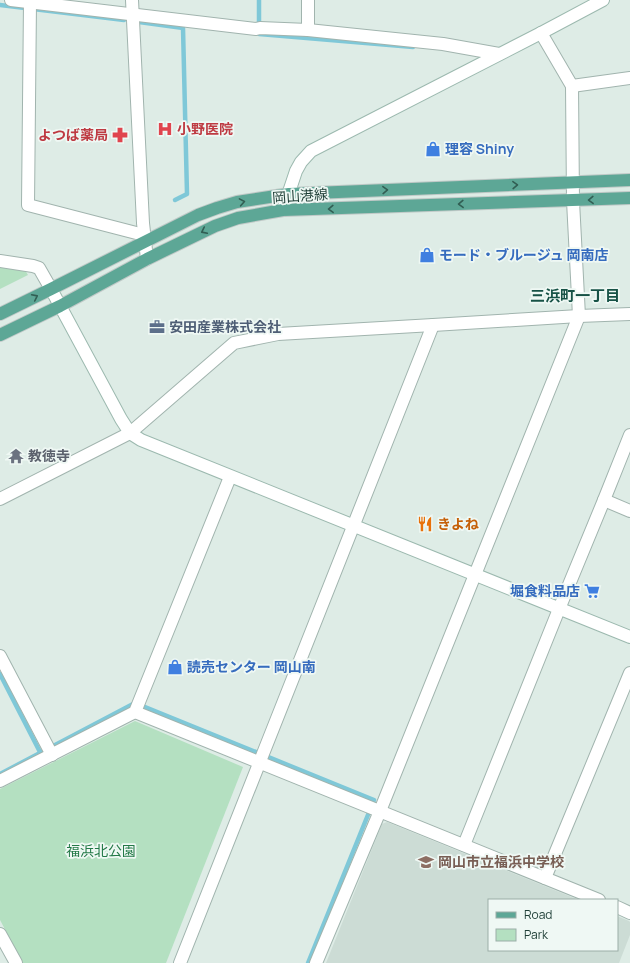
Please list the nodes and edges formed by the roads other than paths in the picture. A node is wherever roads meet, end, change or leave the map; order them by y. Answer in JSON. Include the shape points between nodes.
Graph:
{"nodes":[{"id":1,"x":11,"y":0,"type":"edge"},
{"id":2,"x":132,"y":0,"type":"edge"},
{"id":3,"x":308,"y":0,"type":"edge"},
{"id":4,"x":603,"y":0,"type":"edge"},
{"id":5,"x":30,"y":7,"type":"junction"},
{"id":6,"x":132,"y":15,"type":"junction"},
{"id":7,"x":308,"y":30,"type":"junction"},
{"id":8,"x":541,"y":33,"type":"junction"},
{"id":9,"x":499,"y":54,"type":"junction"},
{"id":10,"x":630,"y":78,"type":"edge"},
{"id":11,"x":572,"y":86,"type":"junction"},
{"id":12,"x":630,"y":180,"type":"edge"},
{"id":13,"x":573,"y":182,"type":"junction"},
{"id":14,"x":288,"y":194,"type":"junction"},
{"id":15,"x":630,"y":198,"type":"edge"},
{"id":16,"x":573,"y":200,"type":"junction"},
{"id":17,"x":283,"y":210,"type":"junction"},
{"id":18,"x":145,"y":239,"type":"junction"},
{"id":19,"x":147,"y":259,"type":"junction"},
{"id":20,"x":0,"y":261,"type":"edge"},
{"id":21,"x":51,"y":289,"type":"junction"},
{"id":22,"x":60,"y":306,"type":"junction"},
{"id":23,"x":0,"y":314,"type":"edge"},
{"id":24,"x":630,"y":314,"type":"edge"},
{"id":25,"x":579,"y":316,"type":"junction"},
{"id":26,"x":433,"y":325,"type":"junction"},
{"id":27,"x":0,"y":335,"type":"edge"},
{"id":28,"x":130,"y":433,"type":"junction"},
{"id":29,"x":630,"y":435,"type":"edge"},
{"id":30,"x":230,"y":477,"type":"junction"},
{"id":31,"x":0,"y":499,"type":"edge"},
{"id":32,"x":604,"y":500,"type":"junction"},
{"id":33,"x":630,"y":511,"type":"edge"},
{"id":34,"x":353,"y":526,"type":"junction"},
{"id":35,"x":475,"y":575,"type":"junction"},
{"id":36,"x":559,"y":608,"type":"junction"},
{"id":37,"x":630,"y":637,"type":"edge"},
{"id":38,"x":0,"y":656,"type":"edge"},
{"id":39,"x":630,"y":674,"type":"edge"},
{"id":40,"x":137,"y":708,"type":"junction"},
{"id":41,"x":50,"y":750,"type":"junction"},
{"id":42,"x":261,"y":757,"type":"junction"},
{"id":43,"x":0,"y":781,"type":"edge"},
{"id":44,"x":374,"y":808,"type":"junction"},
{"id":45,"x":464,"y":845,"type":"junction"},
{"id":46,"x":545,"y":878,"type":"junction"},
{"id":47,"x":597,"y":899,"type":"edge"},
{"id":48,"x":618,"y":907,"type":"edge"},
{"id":49,"x":630,"y":912,"type":"edge"},
{"id":50,"x":0,"y":934,"type":"edge"},
{"id":51,"x":16,"y":963,"type":"edge"},
{"id":52,"x":180,"y":963,"type":"edge"},
{"id":53,"x":316,"y":963,"type":"edge"}],
"edges":[{"from":1,"to":5,"type":"street"},
{"from":2,"to":6,"type":"street"},
{"from":3,"to":7,"type":"street"},
{"from":4,"to":8,"type":"street"},
{"from":5,"to":6,"type":"street"},
{"from":5,"to":18,"type":"street","via":[[28,205]]},
{"from":6,"to":7,"type":"street","via":[[258,29]]},
{"from":6,"to":18,"type":"street"},
{"from":7,"to":9,"type":"street","via":[[443,44]]},
{"from":8,"to":9,"type":"street"},
{"from":8,"to":11,"type":"street"},
{"from":9,"to":14,"type":"street","via":[[311,151],[296,171]]},
{"from":10,"to":11,"type":"street"},
{"from":11,"to":13,"type":"street"},
{"from":12,"to":13,"type":"main road","name":"岡山港線"},
{"from":14,"to":13,"type":"main road","name":"岡山港線","one_way":true},
{"from":13,"to":16,"type":"street"},
{"from":14,"to":17,"type":"street"},
{"from":18,"to":14,"type":"main road","name":"岡山港線","one_way":true,"via":[[217,208],[237,202]]},
{"from":15,"to":16,"type":"main road","name":"岡山港線","one_way":true},
{"from":16,"to":17,"type":"main road","name":"岡山港線","one_way":true},
{"from":16,"to":25,"type":"street"},
{"from":17,"to":19,"type":"main road","name":"岡山港線","one_way":true,"via":[[238,218],[215,226]]},
{"from":18,"to":19,"type":"street"},
{"from":18,"to":21,"type":"main road","name":"岡山港線"},
{"from":19,"to":22,"type":"main road","name":"岡山港線"},
{"from":20,"to":21,"type":"street","via":[[39,268]]},
{"from":21,"to":22,"type":"street"},
{"from":23,"to":21,"type":"main road","name":"岡山港線","one_way":true},
{"from":22,"to":27,"type":"main road","name":"岡山港線"},
{"from":22,"to":28,"type":"street"},
{"from":24,"to":25,"type":"street"},
{"from":25,"to":26,"type":"street"},
{"from":25,"to":35,"type":"street"},
{"from":26,"to":28,"type":"street","via":[[278,334],[234,344]]},
{"from":26,"to":34,"type":"street"},
{"from":28,"to":30,"type":"street"},
{"from":28,"to":31,"type":"street"},
{"from":29,"to":32,"type":"street"},
{"from":30,"to":34,"type":"street"},
{"from":30,"to":40,"type":"street"},
{"from":32,"to":33,"type":"street"},
{"from":32,"to":36,"type":"street"},
{"from":34,"to":35,"type":"street"},
{"from":34,"to":42,"type":"street"},
{"from":35,"to":36,"type":"street"},
{"from":35,"to":44,"type":"street"},
{"from":36,"to":37,"type":"street"},
{"from":36,"to":45,"type":"street"},
{"from":38,"to":41,"type":"street"},
{"from":39,"to":46,"type":"street"},
{"from":40,"to":41,"type":"street"},
{"from":40,"to":42,"type":"street"},
{"from":41,"to":43,"type":"street"},
{"from":42,"to":44,"type":"street"},
{"from":42,"to":52,"type":"street"},
{"from":44,"to":45,"type":"street"},
{"from":44,"to":53,"type":"street"},
{"from":45,"to":46,"type":"street"},
{"from":46,"to":47,"type":"street"},
{"from":48,"to":49,"type":"street"},
{"from":50,"to":51,"type":"street"}]}
